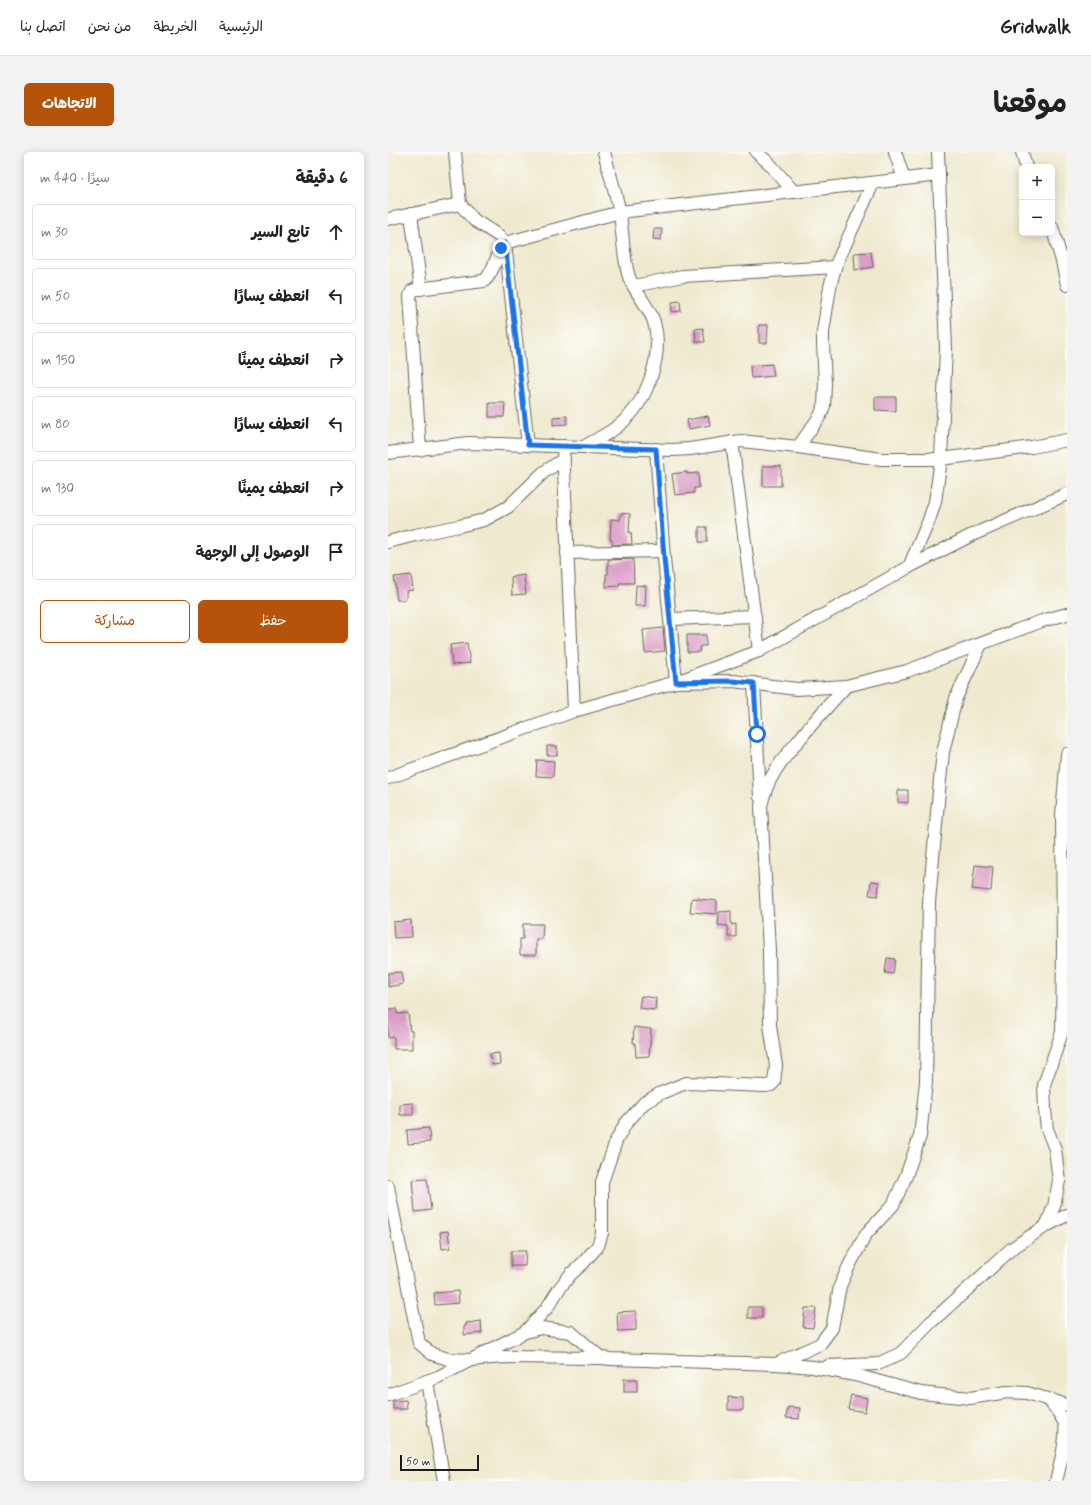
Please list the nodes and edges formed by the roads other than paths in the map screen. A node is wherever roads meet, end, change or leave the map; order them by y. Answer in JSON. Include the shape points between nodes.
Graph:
{"nodes":[{"id":1,"x":455,"y":152,"type":"edge"},
{"id":2,"x":604,"y":152,"type":"edge"},
{"id":3,"x":756,"y":152,"type":"edge"},
{"id":4,"x":895,"y":152,"type":"edge"},
{"id":5,"x":938,"y":152,"type":"edge"},
{"id":6,"x":1022,"y":152,"type":"edge"},
{"id":7,"x":1025,"y":164,"type":"edge"},
{"id":8,"x":939,"y":175,"type":"junction"},
{"id":9,"x":904,"y":179,"type":"junction"},
{"id":10,"x":873,"y":183,"type":"junction"},
{"id":11,"x":794,"y":192,"type":"junction"},
{"id":12,"x":460,"y":204,"type":"junction"},
{"id":13,"x":620,"y":212,"type":"junction"},
{"id":14,"x":411,"y":214,"type":"junction"},
{"id":15,"x":388,"y":219,"type":"edge"},
{"id":16,"x":1055,"y":236,"type":"edge"},
{"id":17,"x":505,"y":243,"type":"junction"},
{"id":18,"x":835,"y":267,"type":"junction"},
{"id":19,"x":1067,"y":285,"type":"edge"},
{"id":20,"x":634,"y":286,"type":"junction"},
{"id":21,"x":420,"y":288,"type":"junction"},
{"id":22,"x":1067,"y":440,"type":"edge"},
{"id":23,"x":732,"y":442,"type":"junction"},
{"id":24,"x":528,"y":445,"type":"junction"},
{"id":25,"x":563,"y":446,"type":"junction"},
{"id":26,"x":584,"y":447,"type":"junction"},
{"id":27,"x":798,"y":447,"type":"junction"},
{"id":28,"x":656,"y":449,"type":"junction"},
{"id":29,"x":420,"y":450,"type":"junction"},
{"id":30,"x":388,"y":453,"type":"edge"},
{"id":31,"x":564,"y":459,"type":"junction"},
{"id":32,"x":941,"y":459,"type":"junction"},
{"id":33,"x":1067,"y":494,"type":"edge"},
{"id":34,"x":388,"y":542,"type":"edge"},
{"id":35,"x":663,"y":551,"type":"junction"},
{"id":36,"x":567,"y":553,"type":"junction"},
{"id":37,"x":909,"y":567,"type":"junction"},
{"id":38,"x":1067,"y":614,"type":"edge"},
{"id":39,"x":755,"y":616,"type":"junction"},
{"id":40,"x":670,"y":619,"type":"junction"},
{"id":41,"x":981,"y":644,"type":"junction"},
{"id":42,"x":759,"y":651,"type":"junction"},
{"id":43,"x":676,"y":682,"type":"junction"},
{"id":44,"x":754,"y":683,"type":"junction"},
{"id":45,"x":846,"y":686,"type":"junction"},
{"id":46,"x":574,"y":711,"type":"junction"},
{"id":47,"x":1067,"y":754,"type":"edge"},
{"id":48,"x":388,"y":770,"type":"edge"},
{"id":49,"x":407,"y":770,"type":"junction"},
{"id":50,"x":388,"y":778,"type":"edge"},
{"id":51,"x":761,"y":806,"type":"junction"},
{"id":52,"x":388,"y":1186,"type":"edge"},
{"id":53,"x":1067,"y":1215,"type":"edge"},
{"id":54,"x":1046,"y":1226,"type":"junction"},
{"id":55,"x":525,"y":1332,"type":"junction"},
{"id":56,"x":601,"y":1358,"type":"junction"},
{"id":57,"x":471,"y":1360,"type":"junction"},
{"id":58,"x":776,"y":1364,"type":"junction"},
{"id":59,"x":813,"y":1367,"type":"junction"},
{"id":60,"x":427,"y":1381,"type":"junction"},
{"id":61,"x":388,"y":1395,"type":"edge"},
{"id":62,"x":1048,"y":1399,"type":"junction"},
{"id":63,"x":1067,"y":1405,"type":"edge"},
{"id":64,"x":444,"y":1481,"type":"edge"},
{"id":65,"x":1056,"y":1481,"type":"edge"}],
"edges":[{"from":1,"to":12,"type":"street"},
{"from":2,"to":13,"type":"street"},
{"from":3,"to":11,"type":"street","via":[[770,163]]},
{"from":4,"to":9,"type":"street"},
{"from":5,"to":8,"type":"street"},
{"from":6,"to":7,"type":"street"},
{"from":8,"to":9,"type":"street"},
{"from":8,"to":32,"type":"street","via":[[946,349]]},
{"from":9,"to":10,"type":"street"},
{"from":10,"to":11,"type":"street"},
{"from":10,"to":18,"type":"street"},
{"from":11,"to":13,"type":"street"},
{"from":12,"to":14,"type":"street"},
{"from":12,"to":17,"type":"street","via":[[474,220],[499,236]]},
{"from":13,"to":17,"type":"street"},
{"from":13,"to":20,"type":"street","via":[[628,271]]},
{"from":14,"to":15,"type":"street"},
{"from":14,"to":21,"type":"street"},
{"from":16,"to":19,"type":"street"},
{"from":17,"to":21,"type":"street","via":[[484,281]]},
{"from":17,"to":24,"type":"street"},
{"from":18,"to":20,"type":"street","via":[[683,276]]},
{"from":18,"to":27,"type":"street","via":[[823,332],[826,384],[824,406]]},
{"from":20,"to":26,"type":"street","via":[[651,313],[655,329],[656,346],[651,378],[643,398],[630,416],[618,427]]},
{"from":21,"to":29,"type":"street","via":[[412,291],[410,296]]},
{"from":22,"to":32,"type":"street"},
{"from":23,"to":27,"type":"street"},
{"from":23,"to":28,"type":"street","via":[[690,449]]},
{"from":23,"to":39,"type":"street"},
{"from":24,"to":25,"type":"street"},
{"from":24,"to":29,"type":"street","via":[[468,443]]},
{"from":25,"to":26,"type":"street"},
{"from":25,"to":31,"type":"street"},
{"from":26,"to":28,"type":"street"},
{"from":27,"to":32,"type":"street","via":[[881,459]]},
{"from":28,"to":35,"type":"street"},
{"from":29,"to":30,"type":"street"},
{"from":31,"to":34,"type":"street","via":[[544,472],[508,508],[484,520]]},
{"from":31,"to":36,"type":"street"},
{"from":32,"to":37,"type":"street","via":[[935,502]]},
{"from":33,"to":37,"type":"street","via":[[972,535]]},
{"from":35,"to":36,"type":"street"},
{"from":35,"to":40,"type":"street"},
{"from":36,"to":46,"type":"street"},
{"from":37,"to":42,"type":"street"},
{"from":38,"to":41,"type":"street"},
{"from":39,"to":40,"type":"street"},
{"from":39,"to":42,"type":"street"},
{"from":40,"to":43,"type":"street"},
{"from":41,"to":45,"type":"street","via":[[907,671]]},
{"from":41,"to":58,"type":"street","via":[[956,698],[940,773],[929,902],[926,1082],[920,1136],[893,1205],[866,1234],[849,1266],[840,1286],[832,1328],[820,1344]]},
{"from":42,"to":43,"type":"street"},
{"from":43,"to":44,"type":"street"},
{"from":43,"to":46,"type":"street"},
{"from":44,"to":45,"type":"street","via":[[797,689]]},
{"from":44,"to":51,"type":"street"},
{"from":45,"to":51,"type":"street","via":[[783,758],[771,775]]},
{"from":46,"to":49,"type":"street"},
{"from":47,"to":54,"type":"street","via":[[1062,815],[1062,1032],[1044,1085],[1047,1129],[1055,1149],[1059,1181],[1054,1206]]},
{"from":48,"to":49,"type":"street"},
{"from":49,"to":50,"type":"street"},
{"from":51,"to":55,"type":"street","via":[[769,950],[770,1025],[776,1066],[774,1082],[766,1086],[686,1082],[644,1103],[626,1123],[616,1141],[602,1182],[602,1234],[598,1246],[571,1274],[547,1308]]},
{"from":52,"to":57,"type":"street","via":[[419,1343],[432,1354],[448,1359]]},
{"from":53,"to":54,"type":"street"},
{"from":54,"to":59,"type":"street","via":[[1011,1249],[930,1323],[902,1353],[878,1364]]},
{"from":55,"to":56,"type":"street","via":[[541,1328],[571,1332]]},
{"from":55,"to":57,"type":"street"},
{"from":56,"to":57,"type":"street","via":[[502,1357]]},
{"from":56,"to":58,"type":"street"},
{"from":57,"to":60,"type":"street"},
{"from":58,"to":59,"type":"street"},
{"from":59,"to":62,"type":"street","via":[[921,1393],[970,1398],[1007,1392],[1027,1393]]},
{"from":60,"to":61,"type":"street"},
{"from":60,"to":64,"type":"street"},
{"from":62,"to":63,"type":"street"},
{"from":62,"to":65,"type":"street","via":[[1058,1411],[1065,1426],[1065,1440]]}]}
